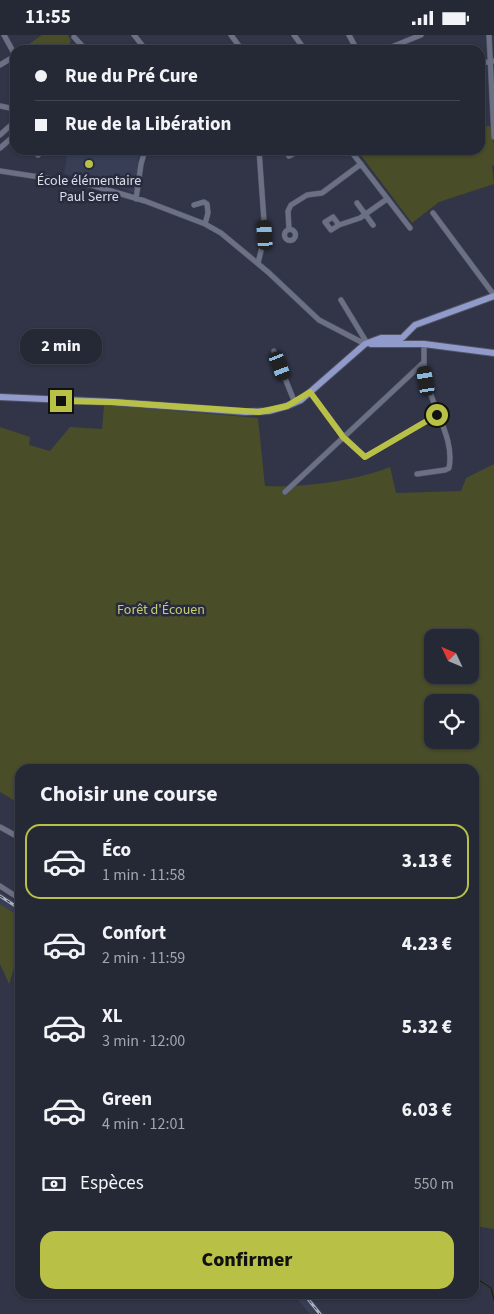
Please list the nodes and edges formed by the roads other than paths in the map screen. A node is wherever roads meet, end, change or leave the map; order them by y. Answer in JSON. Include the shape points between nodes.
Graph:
{"nodes":[{"id":1,"x":4,"y":35,"type":"edge"},
{"id":2,"x":134,"y":35,"type":"edge"},
{"id":3,"x":421,"y":35,"type":"edge"},
{"id":4,"x":489,"y":35,"type":"edge"},
{"id":5,"x":74,"y":37,"type":"dead end"},
{"id":6,"x":81,"y":45,"type":"edge"},
{"id":7,"x":142,"y":45,"type":"edge"},
{"id":8,"x":396,"y":45,"type":"edge"},
{"id":9,"x":10,"y":46,"type":"edge"},
{"id":10,"x":492,"y":61,"type":"edge"},
{"id":11,"x":10,"y":126,"type":"edge"},
{"id":12,"x":0,"y":135,"type":"edge"},
{"id":13,"x":494,"y":137,"type":"edge"},
{"id":14,"x":10,"y":139,"type":"edge"},
{"id":15,"x":0,"y":148,"type":"edge"},
{"id":16,"x":144,"y":155,"type":"edge"},
{"id":17,"x":259,"y":155,"type":"edge"},
{"id":18,"x":354,"y":155,"type":"edge"},
{"id":19,"x":361,"y":165,"type":"junction"},
{"id":20,"x":0,"y":171,"type":"edge"},
{"id":21,"x":136,"y":199,"type":"junction"},
{"id":22,"x":387,"y":199,"type":"junction"},
{"id":23,"x":357,"y":203,"type":"dead end"},
{"id":24,"x":194,"y":205,"type":"dead end"},
{"id":25,"x":433,"y":213,"type":"dead end"},
{"id":26,"x":365,"y":215,"type":"junction"},
{"id":27,"x":205,"y":224,"type":"junction"},
{"id":28,"x":339,"y":225,"type":"dead end"},
{"id":29,"x":373,"y":225,"type":"dead end"},
{"id":30,"x":410,"y":228,"type":"dead end"},
{"id":31,"x":289,"y":229,"type":"dead end"},
{"id":32,"x":262,"y":246,"type":"junction"},
{"id":33,"x":250,"y":256,"type":"junction"},
{"id":34,"x":258,"y":263,"type":"junction"},
{"id":35,"x":494,"y":295,"type":"edge"},
{"id":36,"x":341,"y":300,"type":"dead end"},
{"id":37,"x":406,"y":335,"type":"junction"},
{"id":38,"x":366,"y":343,"type":"junction"},
{"id":39,"x":412,"y":343,"type":"junction"},
{"id":40,"x":424,"y":344,"type":"junction"},
{"id":41,"x":274,"y":351,"type":"dead end"},
{"id":42,"x":494,"y":353,"type":"edge"},
{"id":43,"x":424,"y":362,"type":"junction"},
{"id":44,"x":310,"y":392,"type":"junction"},
{"id":45,"x":0,"y":397,"type":"edge"},
{"id":46,"x":295,"y":403,"type":"junction"},
{"id":47,"x":437,"y":415,"type":"junction"},
{"id":48,"x":343,"y":437,"type":"junction"},
{"id":49,"x":417,"y":474,"type":"dead end"},
{"id":50,"x":285,"y":492,"type":"dead end"},
{"id":51,"x":0,"y":827,"type":"edge"},
{"id":52,"x":15,"y":836,"type":"edge"},
{"id":53,"x":0,"y":886,"type":"edge"},
{"id":54,"x":15,"y":896,"type":"edge"}],
"edges":[{"from":1,"to":9,"type":"street"},
{"from":2,"to":7,"type":"street"},
{"from":3,"to":8,"type":"street"},
{"from":4,"to":10,"type":"street"},
{"from":5,"to":6,"type":"street"},
{"from":10,"to":13,"type":"street"},
{"from":11,"to":12,"type":"street"},
{"from":14,"to":15,"type":"street"},
{"from":16,"to":21,"type":"street"},
{"from":17,"to":32,"type":"street","via":[[265,235]]},
{"from":18,"to":19,"type":"street"},
{"from":19,"to":22,"type":"street"},
{"from":19,"to":31,"type":"street","via":[[322,193],[306,195],[291,205]]},
{"from":20,"to":21,"type":"street","via":[[82,183]]},
{"from":21,"to":27,"type":"street"},
{"from":22,"to":26,"type":"street"},
{"from":22,"to":30,"type":"street"},
{"from":23,"to":26,"type":"street"},
{"from":24,"to":27,"type":"street","via":[[207,204]]},
{"from":25,"to":35,"type":"street"},
{"from":26,"to":28,"type":"street"},
{"from":26,"to":29,"type":"street"},
{"from":27,"to":33,"type":"street"},
{"from":32,"to":33,"type":"street"},
{"from":32,"to":34,"type":"street"},
{"from":33,"to":34,"type":"street"},
{"from":34,"to":38,"type":"street","via":[[319,320]]},
{"from":35,"to":37,"type":"main road","via":[[415,325]]},
{"from":36,"to":38,"type":"street"},
{"from":37,"to":38,"type":"main road","via":[[400,339],[381,338]]},
{"from":37,"to":39,"type":"street"},
{"from":38,"to":39,"type":"main road"},
{"from":38,"to":44,"type":"main road"},
{"from":39,"to":40,"type":"main road"},
{"from":40,"to":42,"type":"main road"},
{"from":40,"to":43,"type":"street"},
{"from":41,"to":46,"type":"street"},
{"from":43,"to":47,"type":"street","via":[[428,392]]},
{"from":43,"to":48,"type":"street"},
{"from":44,"to":46,"type":"main road"},
{"from":44,"to":48,"type":"street"},
{"from":45,"to":46,"type":"main road","via":[[259,412]]},
{"from":47,"to":48,"type":"street","via":[[365,457]]},
{"from":47,"to":49,"type":"street","via":[[447,437],[451,458],[449,468]]},
{"from":48,"to":50,"type":"street"},
{"from":51,"to":52,"type":"street"},
{"from":53,"to":54,"type":"street"}]}
